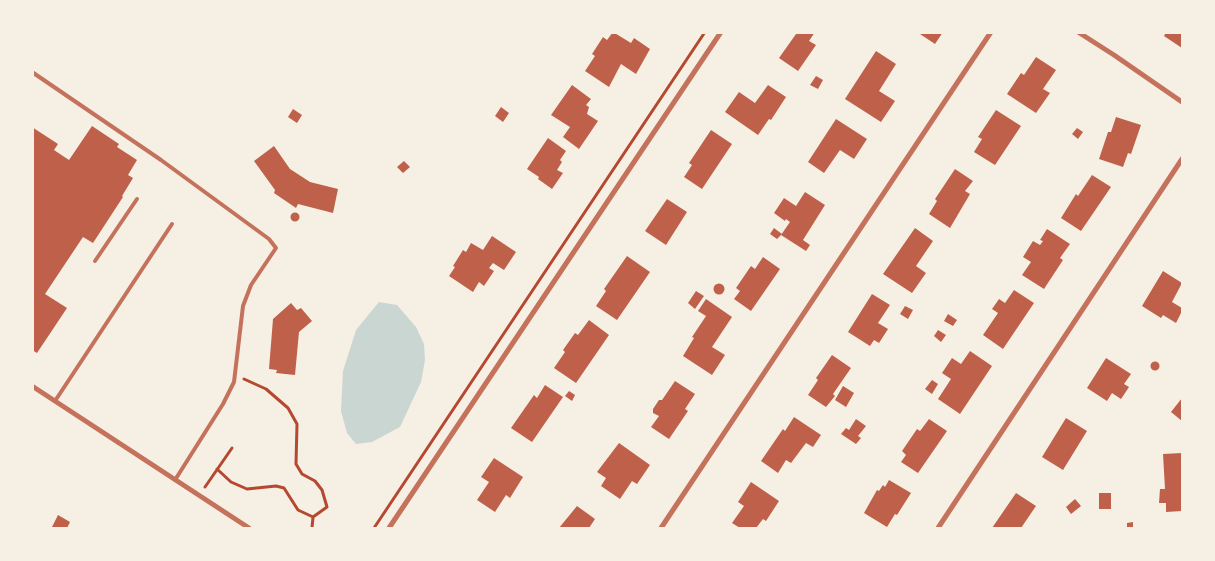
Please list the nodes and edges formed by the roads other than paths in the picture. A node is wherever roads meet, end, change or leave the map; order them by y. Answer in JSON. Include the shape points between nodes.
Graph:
{"nodes":[{"id":1,"x":721,"y":32,"type":"edge"},
{"id":2,"x":991,"y":32,"type":"edge"},
{"id":3,"x":1078,"y":32,"type":"edge"},
{"id":4,"x":32,"y":72,"type":"edge"},
{"id":5,"x":1182,"y":102,"type":"edge"},
{"id":6,"x":1182,"y":159,"type":"edge"},
{"id":7,"x":137,"y":199,"type":"dead end"},
{"id":8,"x":172,"y":224,"type":"dead end"},
{"id":9,"x":95,"y":261,"type":"dead end"},
{"id":10,"x":32,"y":386,"type":"edge"},
{"id":11,"x":55,"y":401,"type":"junction"},
{"id":12,"x":176,"y":480,"type":"junction"},
{"id":13,"x":248,"y":528,"type":"edge"},
{"id":14,"x":390,"y":528,"type":"edge"},
{"id":15,"x":661,"y":528,"type":"edge"},
{"id":16,"x":938,"y":528,"type":"edge"}],
"edges":[{"from":1,"to":14,"type":"street"},
{"from":2,"to":15,"type":"street"},
{"from":3,"to":5,"type":"street"},
{"from":4,"to":12,"type":"lane","via":[[161,160],[269,239],[276,248],[252,285],[243,306],[234,382],[224,404]]},
{"from":6,"to":16,"type":"street"},
{"from":7,"to":9,"type":"lane"},
{"from":8,"to":11,"type":"lane"},
{"from":10,"to":11,"type":"street"},
{"from":11,"to":12,"type":"street"},
{"from":12,"to":13,"type":"street"}]}
